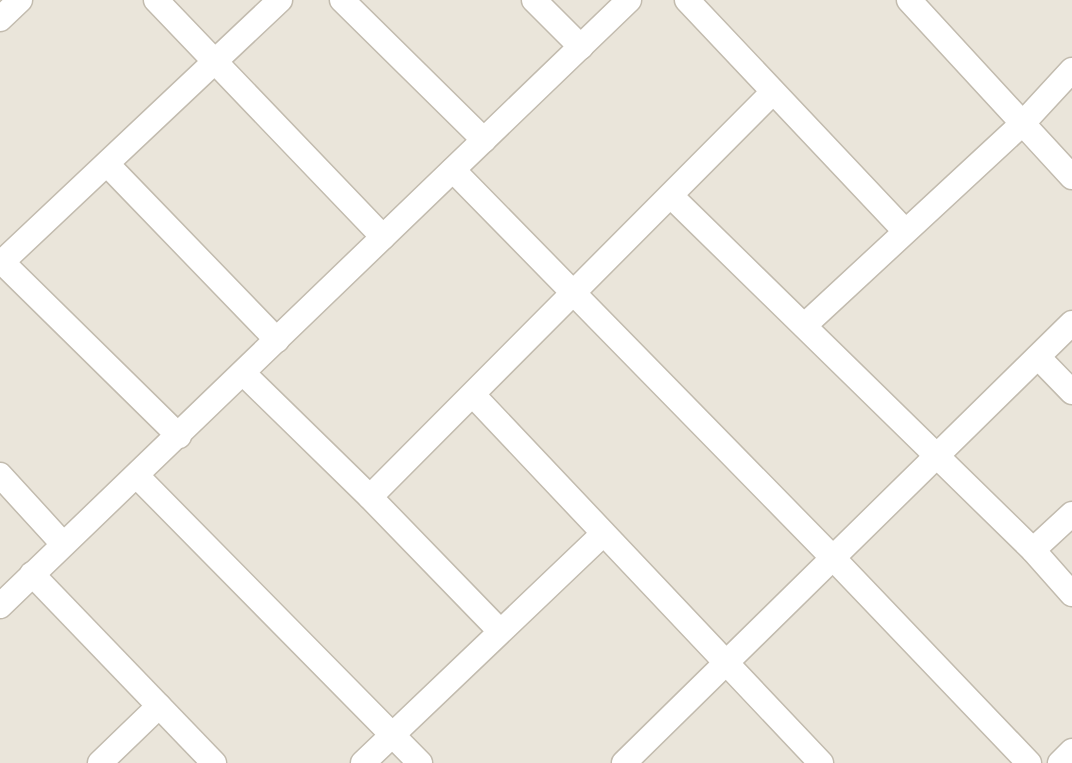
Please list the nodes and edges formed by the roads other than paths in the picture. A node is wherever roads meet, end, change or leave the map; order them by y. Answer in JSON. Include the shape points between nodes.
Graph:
{"nodes":[{"id":1,"x":20,"y":0,"type":"edge"},
{"id":2,"x":156,"y":0,"type":"edge"},
{"id":3,"x":280,"y":0,"type":"edge"},
{"id":4,"x":342,"y":0,"type":"edge"},
{"id":5,"x":534,"y":0,"type":"edge"},
{"id":6,"x":628,"y":0,"type":"edge"},
{"id":7,"x":687,"y":0,"type":"edge"},
{"id":8,"x":909,"y":0,"type":"edge"},
{"id":9,"x":0,"y":19,"type":"edge"},
{"id":10,"x":581,"y":46,"type":"junction"},
{"id":11,"x":216,"y":62,"type":"junction"},
{"id":12,"x":1072,"y":70,"type":"edge"},
{"id":13,"x":773,"y":92,"type":"junction"},
{"id":14,"x":1023,"y":123,"type":"junction"},
{"id":15,"x":484,"y":140,"type":"junction"},
{"id":16,"x":107,"y":164,"type":"junction"},
{"id":17,"x":453,"y":170,"type":"junction"},
{"id":18,"x":1072,"y":177,"type":"edge"},
{"id":19,"x":671,"y":196,"type":"junction"},
{"id":20,"x":905,"y":231,"type":"junction"},
{"id":21,"x":383,"y":237,"type":"junction"},
{"id":22,"x":1,"y":262,"type":"edge"},
{"id":23,"x":573,"y":292,"type":"junction"},
{"id":24,"x":1072,"y":323,"type":"edge"},
{"id":25,"x":805,"y":326,"type":"junction"},
{"id":26,"x":277,"y":340,"type":"junction"},
{"id":27,"x":1038,"y":357,"type":"junction"},
{"id":28,"x":243,"y":373,"type":"junction"},
{"id":29,"x":1072,"y":392,"type":"edge"},
{"id":30,"x":474,"y":396,"type":"junction"},
{"id":31,"x":179,"y":436,"type":"junction"},
{"id":32,"x":938,"y":455,"type":"junction"},
{"id":33,"x":0,"y":475,"type":"edge"},
{"id":34,"x":138,"y":476,"type":"junction"},
{"id":35,"x":370,"y":497,"type":"junction"},
{"id":36,"x":1072,"y":514,"type":"edge"},
{"id":37,"x":603,"y":534,"type":"junction"},
{"id":38,"x":63,"y":544,"type":"junction"},
{"id":39,"x":1034,"y":550,"type":"junction"},
{"id":40,"x":834,"y":559,"type":"junction"},
{"id":41,"x":32,"y":574,"type":"junction"},
{"id":42,"x":1072,"y":594,"type":"edge"},
{"id":43,"x":0,"y":606,"type":"edge"},
{"id":44,"x":499,"y":630,"type":"junction"},
{"id":45,"x":728,"y":663,"type":"junction"},
{"id":46,"x":159,"y":706,"type":"junction"},
{"id":47,"x":392,"y":733,"type":"junction"},
{"id":48,"x":1072,"y":751,"type":"edge"},
{"id":49,"x":99,"y":763,"type":"edge"},
{"id":50,"x":214,"y":763,"type":"edge"},
{"id":51,"x":363,"y":763,"type":"edge"},
{"id":52,"x":420,"y":763,"type":"edge"},
{"id":53,"x":624,"y":763,"type":"edge"},
{"id":54,"x":820,"y":763,"type":"edge"},
{"id":55,"x":1029,"y":763,"type":"edge"},
{"id":56,"x":1060,"y":763,"type":"edge"}],
"edges":[{"from":1,"to":9,"type":"street"},
{"from":2,"to":11,"type":"street"},
{"from":3,"to":11,"type":"street"},
{"from":4,"to":15,"type":"street"},
{"from":5,"to":10,"type":"street"},
{"from":6,"to":10,"type":"street"},
{"from":7,"to":13,"type":"street"},
{"from":8,"to":14,"type":"street"},
{"from":10,"to":15,"type":"street"},
{"from":11,"to":16,"type":"street"},
{"from":11,"to":21,"type":"street"},
{"from":12,"to":14,"type":"street"},
{"from":13,"to":19,"type":"street"},
{"from":13,"to":20,"type":"street"},
{"from":14,"to":18,"type":"street"},
{"from":14,"to":20,"type":"street"},
{"from":15,"to":17,"type":"street"},
{"from":16,"to":22,"type":"street"},
{"from":16,"to":26,"type":"street"},
{"from":17,"to":21,"type":"street"},
{"from":17,"to":23,"type":"street"},
{"from":19,"to":23,"type":"street"},
{"from":19,"to":25,"type":"street"},
{"from":20,"to":25,"type":"street"},
{"from":21,"to":26,"type":"street"},
{"from":22,"to":31,"type":"street"},
{"from":23,"to":30,"type":"street"},
{"from":23,"to":40,"type":"street"},
{"from":24,"to":27,"type":"street"},
{"from":25,"to":32,"type":"street"},
{"from":26,"to":28,"type":"street"},
{"from":27,"to":29,"type":"street"},
{"from":27,"to":32,"type":"street"},
{"from":28,"to":31,"type":"street"},
{"from":28,"to":35,"type":"street"},
{"from":30,"to":35,"type":"street"},
{"from":30,"to":37,"type":"street"},
{"from":31,"to":34,"type":"street"},
{"from":32,"to":39,"type":"street"},
{"from":32,"to":40,"type":"street"},
{"from":33,"to":38,"type":"street"},
{"from":34,"to":38,"type":"street"},
{"from":34,"to":47,"type":"street"},
{"from":35,"to":44,"type":"street"},
{"from":36,"to":39,"type":"street"},
{"from":37,"to":44,"type":"street"},
{"from":37,"to":45,"type":"street"},
{"from":38,"to":41,"type":"street"},
{"from":39,"to":42,"type":"street"},
{"from":40,"to":45,"type":"street"},
{"from":40,"to":55,"type":"street"},
{"from":41,"to":43,"type":"street"},
{"from":41,"to":46,"type":"street"},
{"from":44,"to":47,"type":"street"},
{"from":45,"to":53,"type":"street"},
{"from":45,"to":54,"type":"street"},
{"from":46,"to":49,"type":"street"},
{"from":46,"to":50,"type":"street"},
{"from":47,"to":51,"type":"street"},
{"from":47,"to":52,"type":"street"},
{"from":48,"to":56,"type":"street"}]}
